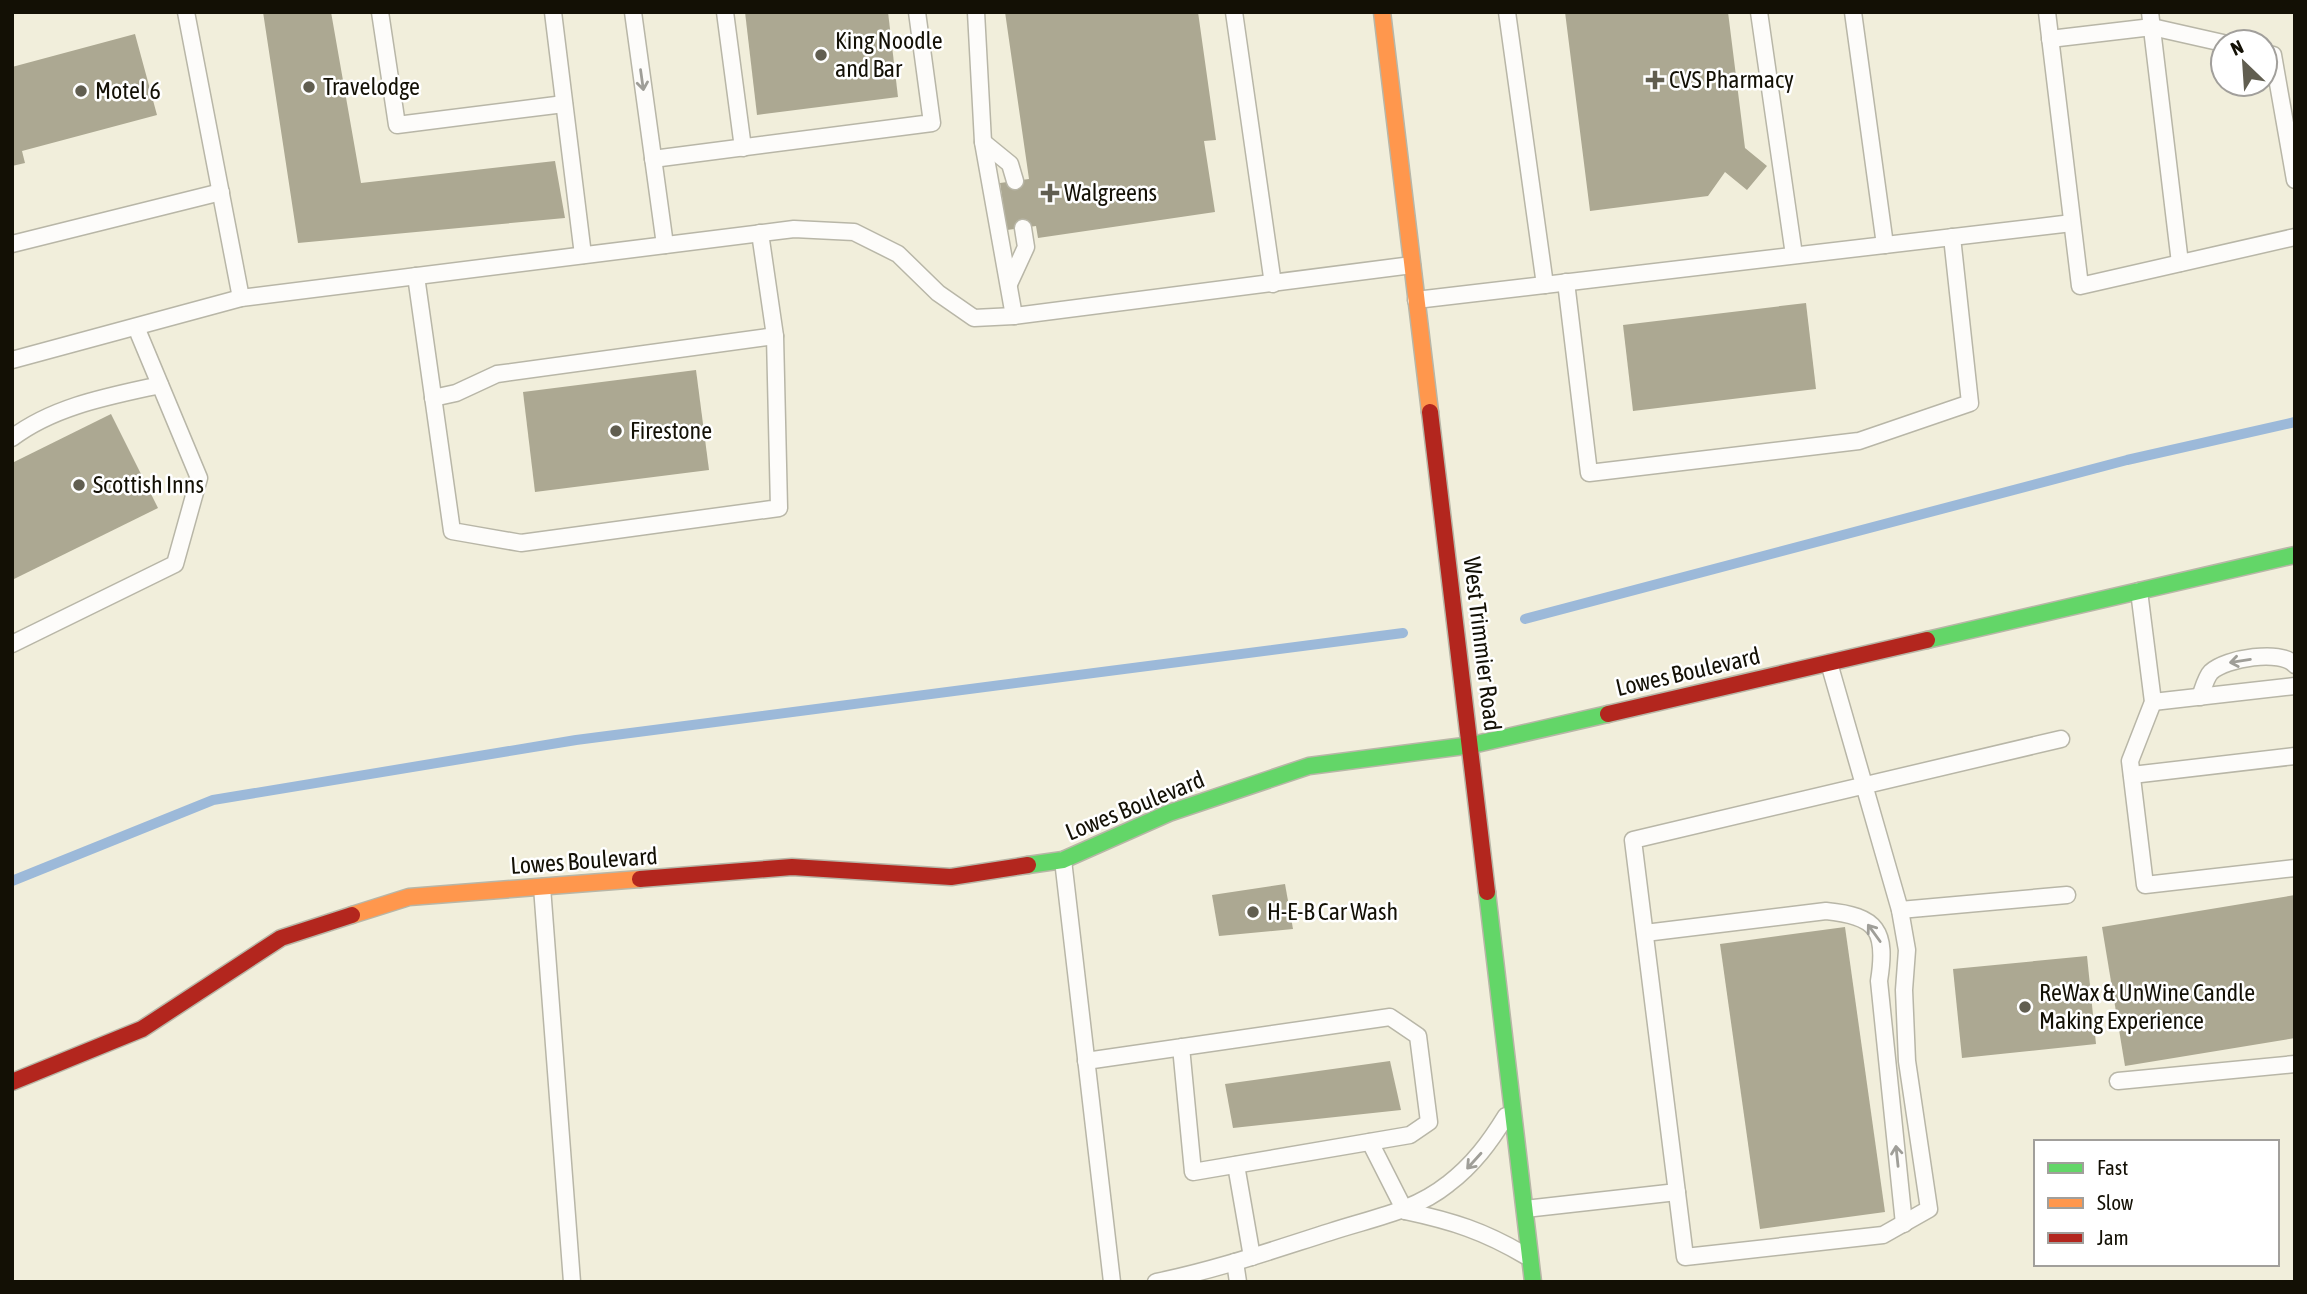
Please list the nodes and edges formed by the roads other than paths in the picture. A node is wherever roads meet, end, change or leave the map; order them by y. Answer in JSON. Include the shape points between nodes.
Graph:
{"nodes":[{"id":1,"x":186,"y":12,"type":"edge"},
{"id":2,"x":380,"y":12,"type":"edge"},
{"id":3,"x":553,"y":12,"type":"edge"},
{"id":4,"x":633,"y":12,"type":"edge"},
{"id":5,"x":724,"y":12,"type":"edge"},
{"id":6,"x":917,"y":12,"type":"edge"},
{"id":7,"x":976,"y":12,"type":"edge"},
{"id":8,"x":1234,"y":12,"type":"edge"},
{"id":9,"x":1382,"y":12,"type":"edge"},
{"id":10,"x":1507,"y":12,"type":"edge"},
{"id":11,"x":1759,"y":12,"type":"edge"},
{"id":12,"x":1853,"y":12,"type":"edge"},
{"id":13,"x":2047,"y":12,"type":"edge"},
{"id":14,"x":2151,"y":19,"type":"edge"},
{"id":15,"x":2209,"y":38,"type":"edge"},
{"id":16,"x":2050,"y":39,"type":"junction"},
{"id":17,"x":2279,"y":89,"type":"edge"},
{"id":18,"x":564,"y":104,"type":"junction"},
{"id":19,"x":983,"y":142,"type":"junction"},
{"id":20,"x":743,"y":148,"type":"junction"},
{"id":21,"x":653,"y":159,"type":"junction"},
{"id":22,"x":2295,"y":180,"type":"edge"},
{"id":23,"x":1015,"y":181,"type":"dead end"},
{"id":24,"x":221,"y":192,"type":"junction"},
{"id":25,"x":2073,"y":223,"type":"junction"},
{"id":26,"x":1023,"y":228,"type":"dead end"},
{"id":27,"x":760,"y":233,"type":"junction"},
{"id":28,"x":1952,"y":237,"type":"junction"},
{"id":29,"x":2295,"y":237,"type":"edge"},
{"id":30,"x":12,"y":244,"type":"edge"},
{"id":31,"x":665,"y":245,"type":"junction"},
{"id":32,"x":1885,"y":245,"type":"junction"},
{"id":33,"x":583,"y":255,"type":"junction"},
{"id":34,"x":1794,"y":255,"type":"junction"},
{"id":35,"x":2180,"y":263,"type":"junction"},
{"id":36,"x":1412,"y":265,"type":"junction"},
{"id":37,"x":416,"y":276,"type":"junction"},
{"id":38,"x":1566,"y":282,"type":"junction"},
{"id":39,"x":1009,"y":284,"type":"junction"},
{"id":40,"x":1273,"y":284,"type":"junction"},
{"id":41,"x":1545,"y":285,"type":"junction"},
{"id":42,"x":241,"y":298,"type":"junction"},
{"id":43,"x":1416,"y":300,"type":"junction"},
{"id":44,"x":1014,"y":316,"type":"junction"},
{"id":45,"x":136,"y":327,"type":"junction"},
{"id":46,"x":775,"y":336,"type":"junction"},
{"id":47,"x":12,"y":360,"type":"edge"},
{"id":48,"x":160,"y":385,"type":"junction"},
{"id":49,"x":433,"y":398,"type":"junction"},
{"id":50,"x":12,"y":438,"type":"edge"},
{"id":51,"x":2295,"y":555,"type":"edge"},
{"id":52,"x":2139,"y":591,"type":"junction"},
{"id":53,"x":12,"y":644,"type":"edge"},
{"id":54,"x":1829,"y":663,"type":"junction"},
{"id":55,"x":2295,"y":665,"type":"edge"},
{"id":56,"x":2295,"y":686,"type":"edge"},
{"id":57,"x":2200,"y":697,"type":"junction"},
{"id":58,"x":2153,"y":702,"type":"junction"},
{"id":59,"x":2061,"y":739,"type":"dead end"},
{"id":60,"x":1472,"y":745,"type":"junction"},
{"id":61,"x":2295,"y":756,"type":"edge"},
{"id":62,"x":2132,"y":775,"type":"junction"},
{"id":63,"x":1864,"y":786,"type":"junction"},
{"id":64,"x":1063,"y":860,"type":"junction"},
{"id":65,"x":2295,"y":868,"type":"edge"},
{"id":66,"x":542,"y":887,"type":"junction"},
{"id":67,"x":2067,"y":895,"type":"dead end"},
{"id":68,"x":1900,"y":910,"type":"junction"},
{"id":69,"x":1645,"y":933,"type":"junction"},
{"id":70,"x":1181,"y":1047,"type":"junction"},
{"id":71,"x":1086,"y":1061,"type":"junction"},
{"id":72,"x":2295,"y":1063,"type":"edge"},
{"id":73,"x":2118,"y":1081,"type":"dead end"},
{"id":74,"x":12,"y":1082,"type":"edge"},
{"id":75,"x":1513,"y":1105,"type":"junction"},
{"id":76,"x":1370,"y":1142,"type":"junction"},
{"id":77,"x":1236,"y":1165,"type":"junction"},
{"id":78,"x":1677,"y":1192,"type":"junction"},
{"id":79,"x":1525,"y":1209,"type":"junction"},
{"id":80,"x":1405,"y":1211,"type":"junction"},
{"id":81,"x":1904,"y":1224,"type":"junction"},
{"id":82,"x":1252,"y":1257,"type":"junction"},
{"id":83,"x":1530,"y":1258,"type":"junction"},
{"id":84,"x":1235,"y":1262,"type":"junction"},
{"id":85,"x":572,"y":1282,"type":"edge"},
{"id":86,"x":1112,"y":1282,"type":"edge"},
{"id":87,"x":1156,"y":1282,"type":"edge"},
{"id":88,"x":1238,"y":1282,"type":"edge"},
{"id":89,"x":1533,"y":1282,"type":"edge"}],
"edges":[{"from":1,"to":24,"type":"lane"},
{"from":2,"to":18,"type":"lane","via":[[397,125]]},
{"from":3,"to":18,"type":"lane"},
{"from":4,"to":21,"type":"lane","one_way":true},
{"from":5,"to":20,"type":"lane"},
{"from":6,"to":20,"type":"lane","via":[[932,123]]},
{"from":7,"to":19,"type":"lane"},
{"from":8,"to":40,"type":"lane"},
{"from":9,"to":36,"type":"street","name":"West Trimmier Road"},
{"from":10,"to":41,"type":"lane"},
{"from":11,"to":34,"type":"lane"},
{"from":12,"to":32,"type":"lane"},
{"from":13,"to":16,"type":"lane"},
{"from":14,"to":15,"type":"lane"},
{"from":14,"to":16,"type":"lane"},
{"from":14,"to":35,"type":"lane"},
{"from":16,"to":25,"type":"lane"},
{"from":17,"to":22,"type":"lane"},
{"from":18,"to":33,"type":"lane"},
{"from":19,"to":23,"type":"lane","via":[[1010,164]]},
{"from":19,"to":39,"type":"lane"},
{"from":20,"to":21,"type":"lane"},
{"from":21,"to":31,"type":"lane"},
{"from":24,"to":30,"type":"lane"},
{"from":24,"to":42,"type":"lane"},
{"from":25,"to":28,"type":"lane"},
{"from":25,"to":35,"type":"lane","via":[[2080,286]]},
{"from":26,"to":39,"type":"lane","via":[[1026,247]]},
{"from":27,"to":31,"type":"lane"},
{"from":27,"to":44,"type":"lane","via":[[794,229],[854,232],[898,254],[938,293],[974,318]]},
{"from":27,"to":46,"type":"lane"},
{"from":28,"to":32,"type":"lane"},
{"from":28,"to":38,"type":"lane","via":[[1970,403],[1860,440],[1589,474]]},
{"from":29,"to":35,"type":"lane"},
{"from":31,"to":33,"type":"lane"},
{"from":32,"to":34,"type":"lane"},
{"from":33,"to":37,"type":"lane"},
{"from":34,"to":38,"type":"lane"},
{"from":36,"to":40,"type":"lane"},
{"from":36,"to":43,"type":"street","name":"West Trimmier Road"},
{"from":37,"to":42,"type":"lane"},
{"from":37,"to":49,"type":"lane"},
{"from":38,"to":41,"type":"lane"},
{"from":39,"to":44,"type":"lane"},
{"from":40,"to":44,"type":"lane"},
{"from":41,"to":43,"type":"lane"},
{"from":42,"to":45,"type":"lane"},
{"from":43,"to":60,"type":"street","name":"West Trimmier Road"},
{"from":45,"to":47,"type":"lane"},
{"from":45,"to":48,"type":"lane"},
{"from":46,"to":49,"type":"lane","via":[[497,374]]},
{"from":46,"to":49,"type":"lane","via":[[779,508],[521,543],[452,531]]},
{"from":48,"to":50,"type":"lane","via":[[102,397],[60,412]]},
{"from":48,"to":53,"type":"lane","via":[[199,478],[174,564]]},
{"from":51,"to":52,"type":"street","name":"Lowes Boulevard"},
{"from":52,"to":54,"type":"street","name":"Lowes Boulevard"},
{"from":52,"to":58,"type":"lane"},
{"from":54,"to":60,"type":"street","name":"Lowes Boulevard"},
{"from":54,"to":63,"type":"lane"},
{"from":55,"to":57,"type":"lane","one_way":true,"via":[[2273,655],[2224,663],[2210,673]]},
{"from":56,"to":57,"type":"lane"},
{"from":57,"to":58,"type":"lane"},
{"from":58,"to":62,"type":"lane","via":[[2130,761]]},
{"from":59,"to":63,"type":"lane"},
{"from":60,"to":64,"type":"street","name":"Lowes Boulevard","via":[[1310,766],[1169,813]]},
{"from":60,"to":75,"type":"street","name":"West Trimmier Road"},
{"from":61,"to":62,"type":"lane"},
{"from":62,"to":65,"type":"lane","via":[[2145,885]]},
{"from":63,"to":68,"type":"lane"},
{"from":63,"to":69,"type":"lane","via":[[1633,840]]},
{"from":64,"to":66,"type":"street","name":"Lowes Boulevard","via":[[951,877],[792,867]]},
{"from":64,"to":71,"type":"lane"},
{"from":66,"to":74,"type":"street","name":"Lowes Boulevard","via":[[409,897],[281,938],[142,1030]]},
{"from":66,"to":85,"type":"lane"},
{"from":67,"to":68,"type":"lane"},
{"from":68,"to":81,"type":"lane","via":[[1907,950],[1907,1061],[1929,1209]]},
{"from":69,"to":78,"type":"lane"},
{"from":81,"to":69,"type":"lane","one_way":true,"via":[[1879,981],[1884,950],[1877,932],[1857,914],[1826,911]]},
{"from":70,"to":71,"type":"lane"},
{"from":70,"to":76,"type":"lane","via":[[1390,1017],[1418,1036],[1429,1122],[1410,1135]]},
{"from":70,"to":77,"type":"lane","via":[[1193,1172]]},
{"from":71,"to":86,"type":"lane"},
{"from":72,"to":73,"type":"lane"},
{"from":75,"to":79,"type":"street","name":"West Trimmier Road"},
{"from":75,"to":80,"type":"lane","one_way":true,"via":[[1472,1164],[1447,1186]]},
{"from":76,"to":77,"type":"lane"},
{"from":76,"to":80,"type":"lane"},
{"from":77,"to":82,"type":"lane"},
{"from":78,"to":79,"type":"lane"},
{"from":78,"to":81,"type":"lane","via":[[1685,1257],[1883,1235]]},
{"from":79,"to":83,"type":"street","name":"West Trimmier Road"},
{"from":80,"to":82,"type":"lane"},
{"from":80,"to":83,"type":"lane","via":[[1456,1221]]},
{"from":82,"to":84,"type":"lane"},
{"from":83,"to":89,"type":"street","name":"West Trimmier Road"},
{"from":84,"to":87,"type":"lane"},
{"from":84,"to":88,"type":"lane"}]}
